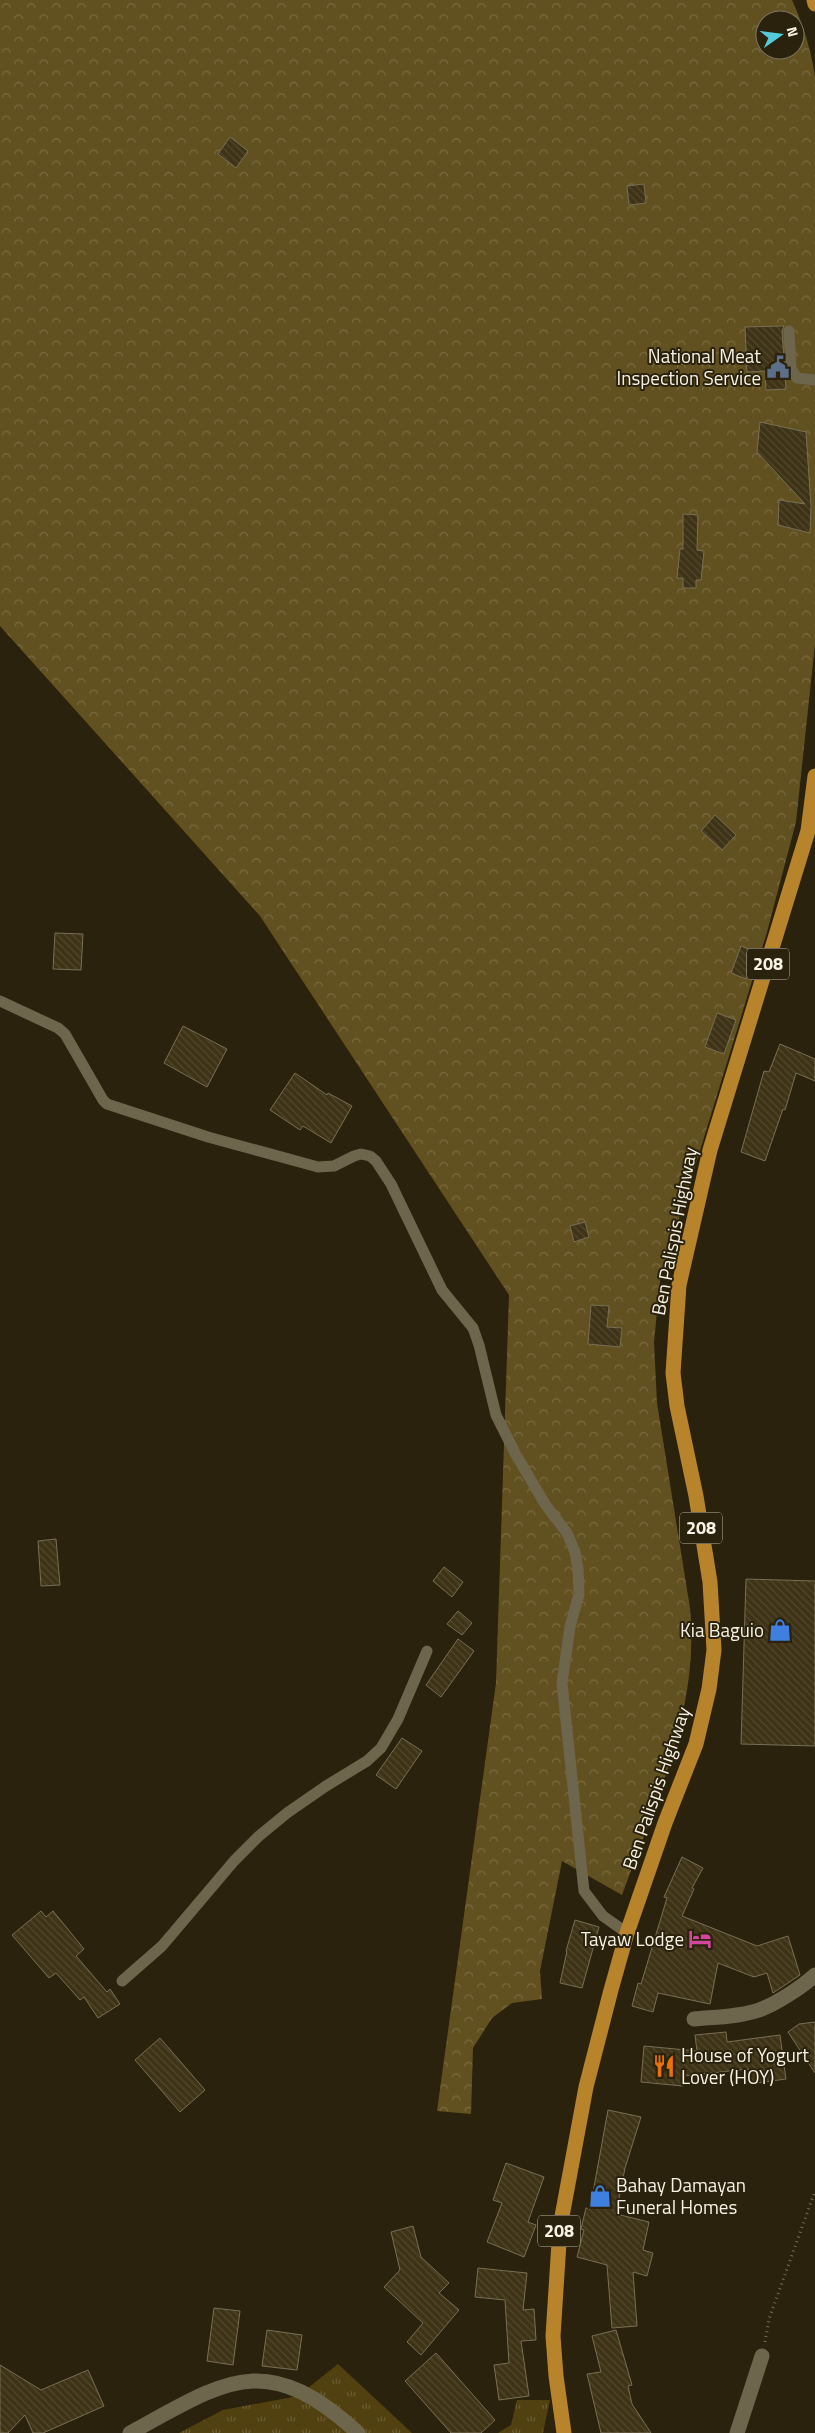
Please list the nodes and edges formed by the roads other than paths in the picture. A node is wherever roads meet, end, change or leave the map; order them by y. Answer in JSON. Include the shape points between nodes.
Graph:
{"nodes":[{"id":1,"x":814,"y":0,"type":"edge"},
{"id":2,"x":815,"y":4,"type":"edge"},
{"id":3,"x":789,"y":331,"type":"dead end"},
{"id":4,"x":815,"y":380,"type":"edge"},
{"id":5,"x":815,"y":776,"type":"edge"},
{"id":6,"x":0,"y":1001,"type":"edge"},
{"id":7,"x":427,"y":1651,"type":"dead end"},
{"id":8,"x":627,"y":1933,"type":"junction"},
{"id":9,"x":815,"y":1976,"type":"edge"},
{"id":10,"x":122,"y":1980,"type":"dead end"},
{"id":11,"x":694,"y":2018,"type":"dead end"},
{"id":12,"x":762,"y":2356,"type":"road end"},
{"id":13,"x":130,"y":2433,"type":"edge"},
{"id":14,"x":358,"y":2433,"type":"edge"},
{"id":15,"x":564,"y":2433,"type":"edge"},
{"id":16,"x":737,"y":2433,"type":"edge"}],
"edges":[{"from":1,"to":2,"type":"main road"},
{"from":3,"to":4,"type":"lane","via":[[791,368],[796,378]]},
{"from":5,"to":8,"type":"main road","name":"Ben Palispis Highway","number":"208","via":[[808,831],[710,1150],[679,1285],[673,1372],[710,1582],[714,1650],[696,1744]]},
{"from":6,"to":8,"type":"lane","via":[[58,1028],[107,1104],[208,1137],[318,1167],[334,1166],[361,1154],[376,1161],[391,1184],[442,1290],[472,1328],[496,1414],[515,1453],[544,1504],[566,1533],[574,1552],[579,1594],[570,1627],[562,1683],[584,1891],[603,1916]]},
{"from":7,"to":10,"type":"lane","via":[[398,1719],[381,1748],[367,1762],[310,1797],[259,1836],[162,1946]]},
{"from":8,"to":15,"type":"main road","name":"Ben Palispis Highway","number":"208","via":[[586,2087],[560,2227],[554,2336]]},
{"from":9,"to":11,"type":"street","via":[[759,2010]]},
{"from":12,"to":16,"type":"street"},
{"from":13,"to":14,"type":"street","via":[[210,2389],[248,2380],[268,2381],[315,2399]]}]}
